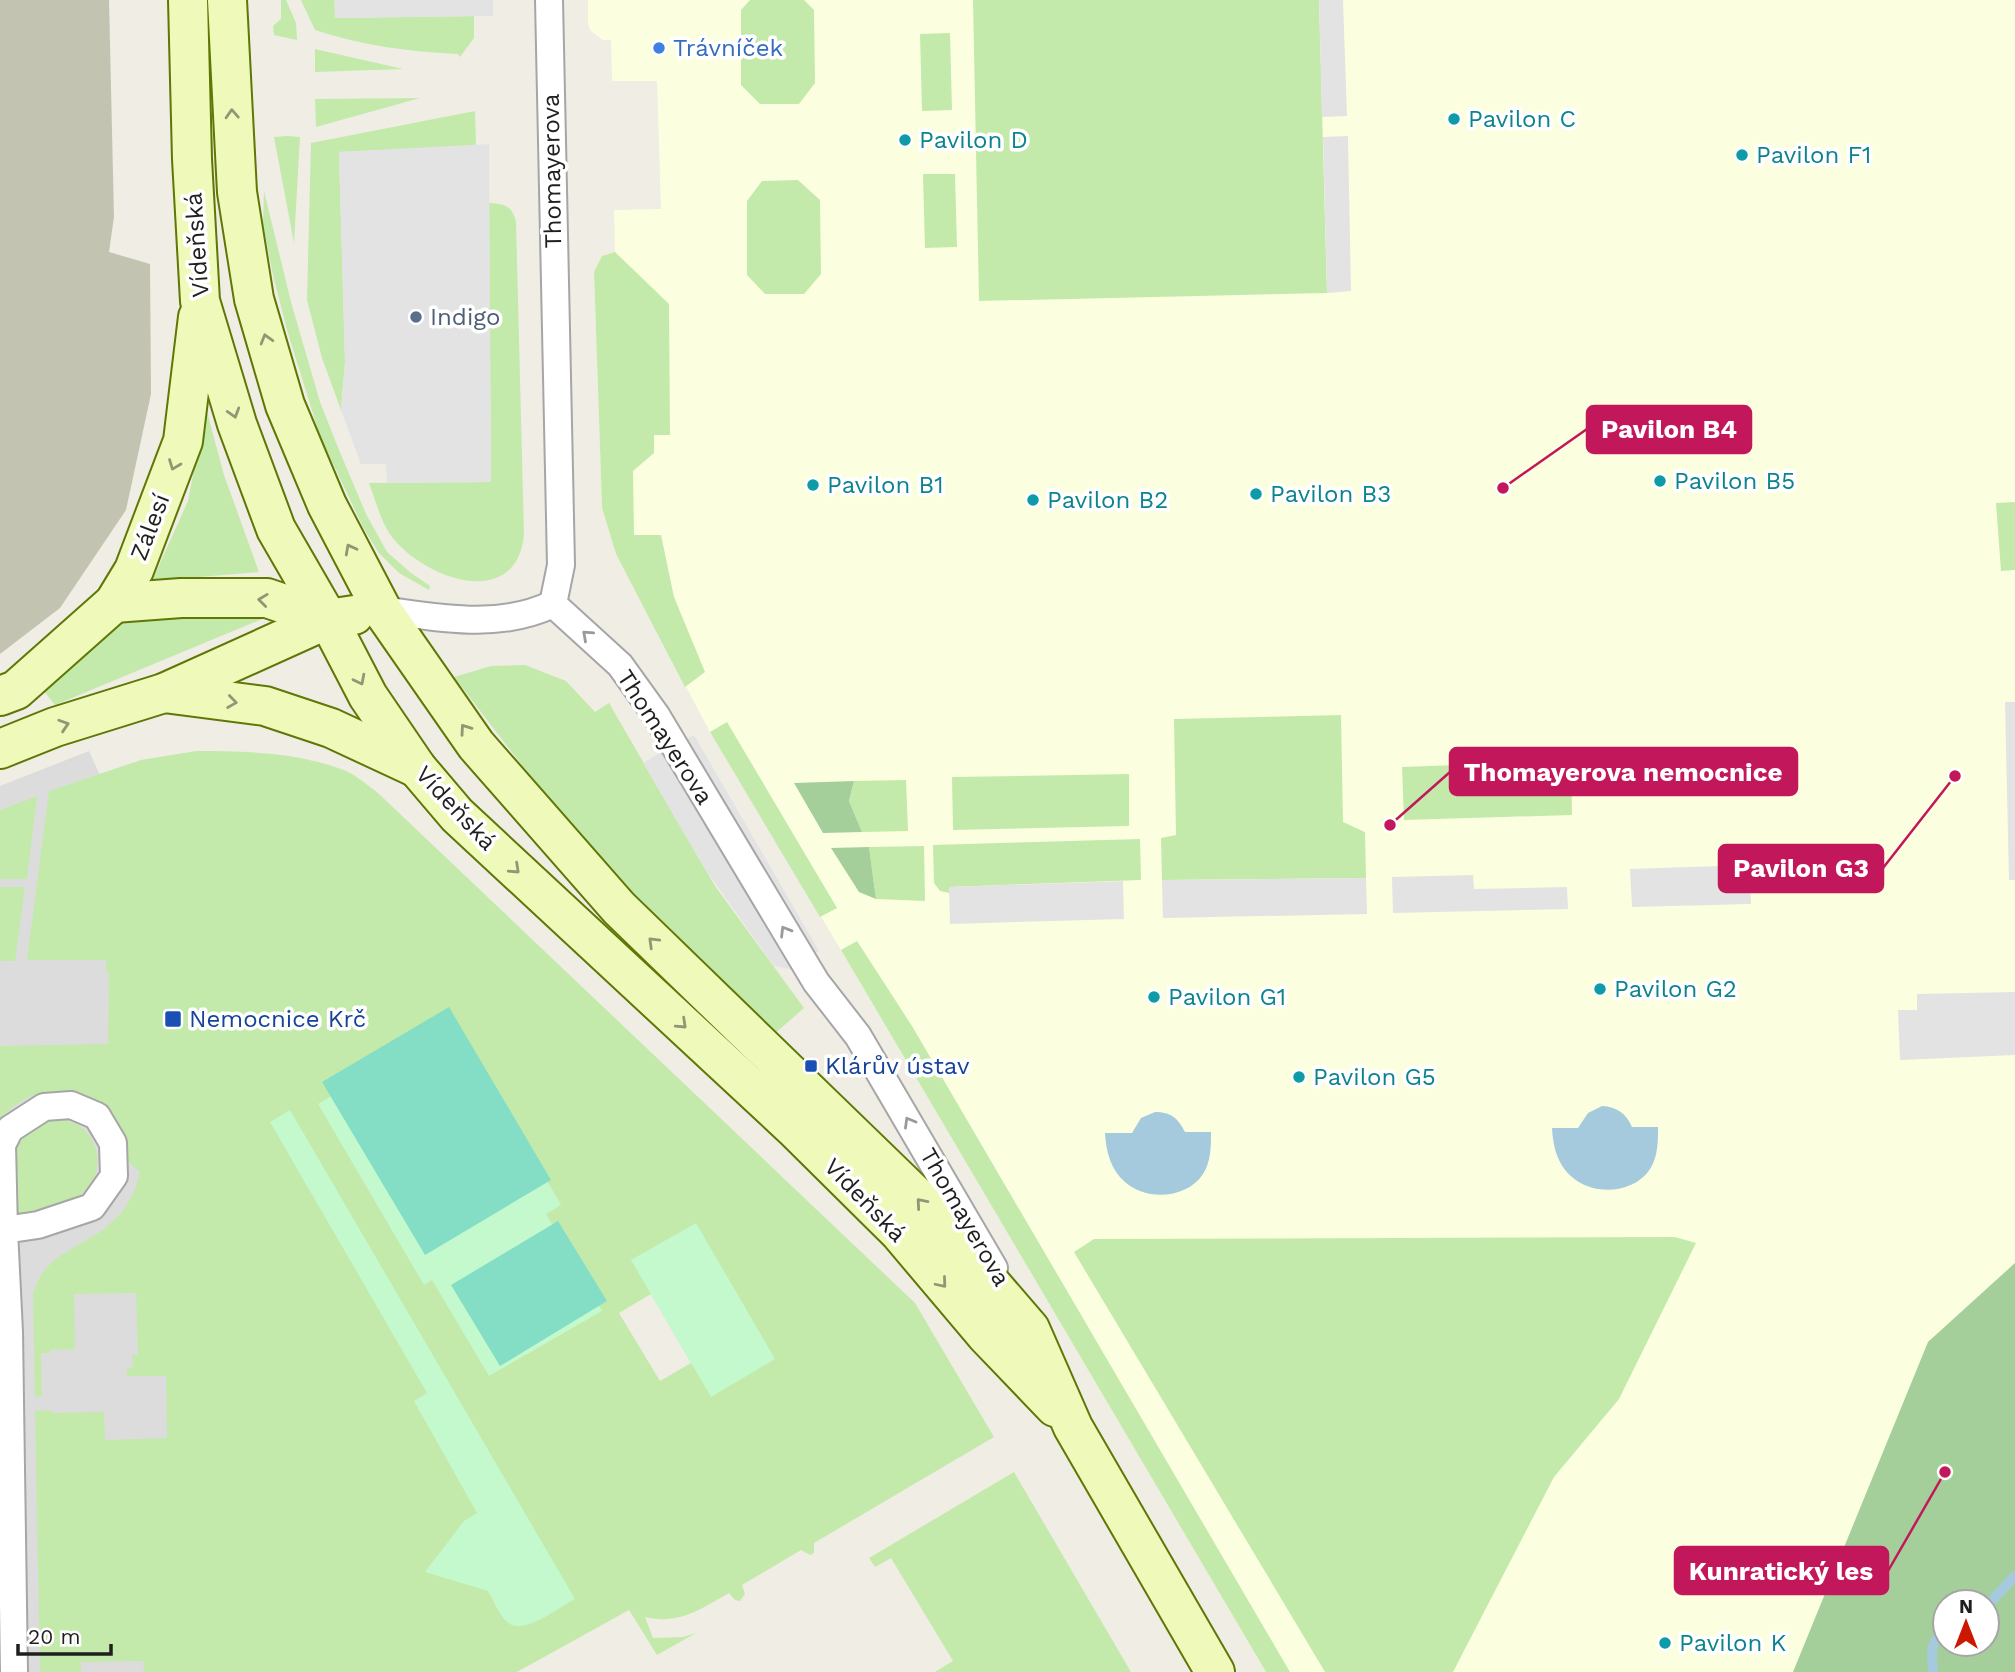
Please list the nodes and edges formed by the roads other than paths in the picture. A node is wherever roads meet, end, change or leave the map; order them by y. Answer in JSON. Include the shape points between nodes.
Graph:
{"nodes":[{"id":1,"x":188,"y":0,"type":"edge"},
{"id":2,"x":227,"y":0,"type":"edge"},
{"id":3,"x":549,"y":0,"type":"edge"},
{"id":4,"x":200,"y":301,"type":"junction"},
{"id":5,"x":114,"y":603,"type":"junction"},
{"id":6,"x":553,"y":604,"type":"junction"},
{"id":7,"x":382,"y":610,"type":"junction"},
{"id":8,"x":328,"y":619,"type":"junction"},
{"id":9,"x":164,"y":693,"type":"junction"},
{"id":10,"x":0,"y":696,"type":"edge"},
{"id":11,"x":0,"y":749,"type":"edge"},
{"id":12,"x":417,"y":768,"type":"junction"},
{"id":13,"x":4,"y":1230,"type":"junction"},
{"id":14,"x":1030,"y":1329,"type":"junction"},
{"id":15,"x":1080,"y":1439,"type":"junction"},
{"id":16,"x":13,"y":1672,"type":"edge"},
{"id":17,"x":1214,"y":1672,"type":"edge"}],
"edges":[{"from":1,"to":4,"type":"main road","name":"Vídeňská"},
{"from":7,"to":2,"type":"main road","name":"Vídeňská","one_way":true,"via":[[327,505],[285,405],[254,299],[237,192]]},
{"from":3,"to":6,"type":"street","name":"Thomayerova","via":[[561,565]]},
{"from":4,"to":5,"type":"main road","name":"Zálesí","one_way":true,"via":[[183,441],[134,570]]},
{"from":4,"to":8,"type":"main road","name":"Vídeňská","one_way":true,"via":[[237,424],[276,528]]},
{"from":8,"to":5,"type":"main road","one_way":true,"via":[[267,598]]},
{"from":5,"to":10,"type":"main road","name":"Zálesí","via":[[16,690]]},
{"from":6,"to":7,"type":"street","via":[[523,615],[467,621]]},
{"from":14,"to":6,"type":"street","name":"Thomayerova","one_way":true,"via":[[858,1036],[816,982],[656,715],[620,665]]},
{"from":7,"to":8,"type":"main road"},
{"from":14,"to":7,"type":"main road","name":"Vídeňská","one_way":true,"via":[[914,1194],[618,908],[476,746]]},
{"from":8,"to":9,"type":"main road"},
{"from":8,"to":12,"type":"main road","name":"Vídeňská","one_way":true,"via":[[368,696]]},
{"from":11,"to":9,"type":"main road","one_way":true},
{"from":9,"to":12,"type":"main road","one_way":true,"via":[[265,706],[331,728]]},
{"from":12,"to":15,"type":"main road","name":"Vídeňská","one_way":true,"via":[[457,815],[794,1128],[899,1232]]},
{"from":13,"to":13,"type":"street","via":[[2,1145],[10,1129],[44,1107],[71,1105],[97,1116],[113,1143],[114,1176],[92,1207],[38,1225]]},
{"from":13,"to":16,"type":"street"},
{"from":14,"to":15,"type":"main road","name":"Vídeňská"},
{"from":15,"to":17,"type":"main road","name":"Vídeňská"}]}
